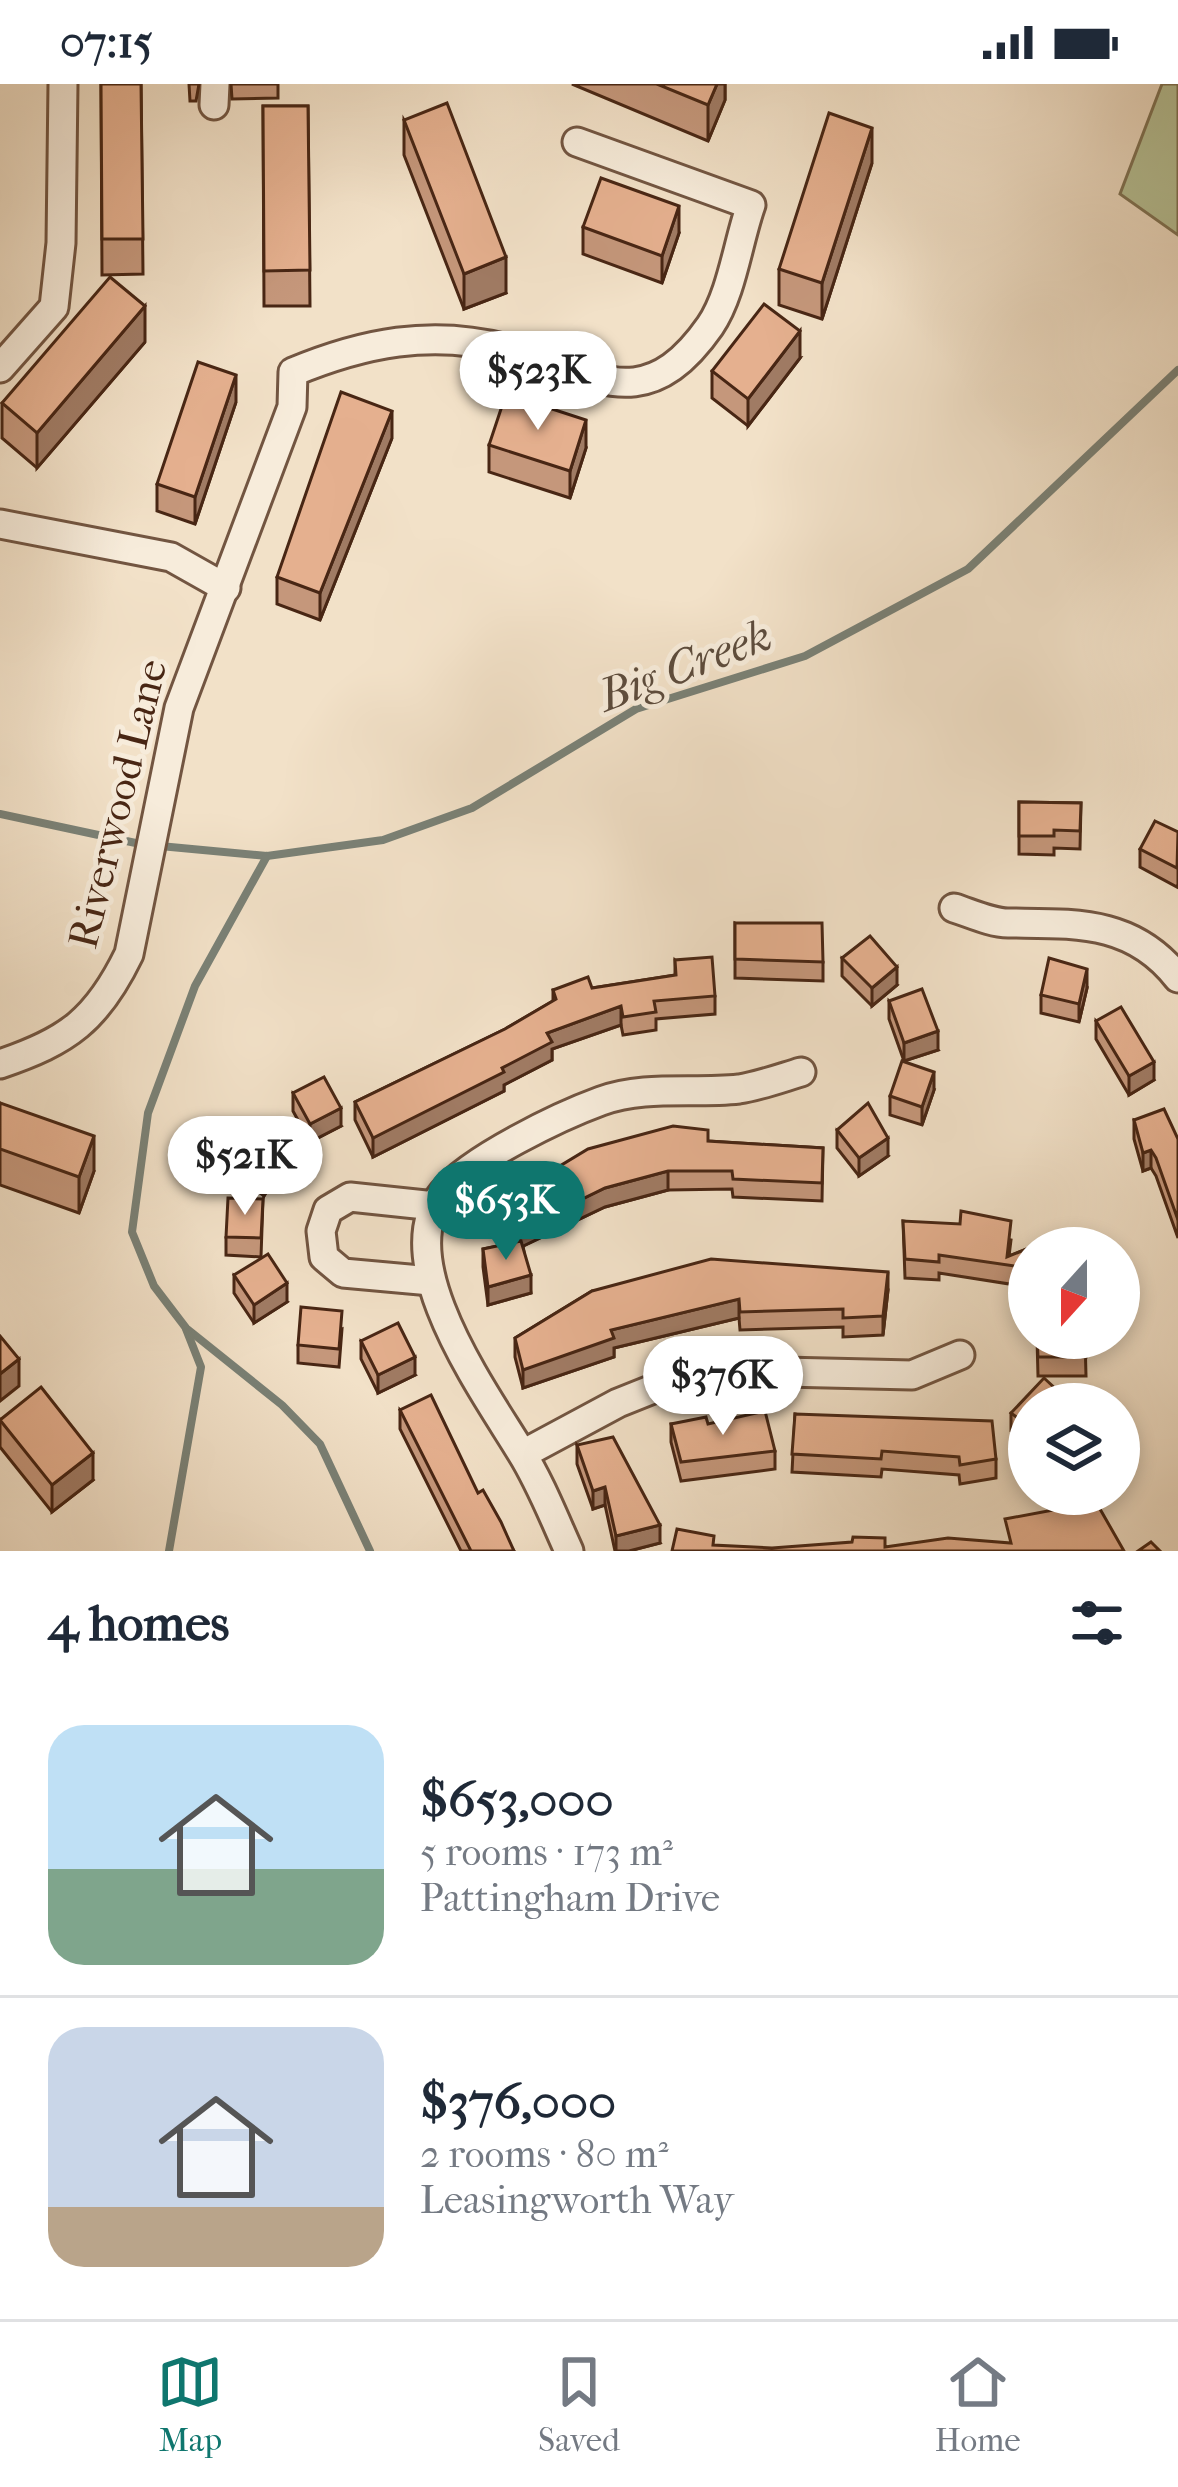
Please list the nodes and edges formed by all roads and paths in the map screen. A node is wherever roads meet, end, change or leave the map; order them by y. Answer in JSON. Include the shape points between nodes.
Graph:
{"nodes":[{"id":1,"x":63,"y":84,"type":"edge"},
{"id":2,"x":578,"y":142,"type":"dead end"},
{"id":3,"x":0,"y":368,"type":"edge"},
{"id":4,"x":0,"y":524,"type":"edge"},
{"id":5,"x":226,"y":588,"type":"junction"},
{"id":6,"x":954,"y":908,"type":"dead end"},
{"id":7,"x":1178,"y":978,"type":"edge"},
{"id":8,"x":0,"y":1064,"type":"edge"},
{"id":9,"x":801,"y":1072,"type":"dead end"},
{"id":10,"x":435,"y":1206,"type":"junction"},
{"id":11,"x":430,"y":1281,"type":"junction"},
{"id":12,"x":961,"y":1355,"type":"dead end"},
{"id":13,"x":523,"y":1454,"type":"junction"},
{"id":14,"x":569,"y":1551,"type":"edge"}],
"edges":[{"from":1,"to":3,"type":"street","via":[[54,308]]},
{"from":2,"to":5,"type":"street","name":"Riverwood Lane","via":[[751,205],[712,324],[681,360],[640,381],[606,384],[506,349],[378,341],[293,372],[292,407]]},
{"from":4,"to":5,"type":"street","via":[[171,557]]},
{"from":5,"to":8,"type":"street","name":"Riverwood Lane","via":[[179,708],[129,954],[112,990],[52,1047]]},
{"from":6,"to":7,"type":"street","via":[[1004,924],[1080,921],[1154,954]]},
{"from":9,"to":10,"type":"street","via":[[742,1089],[603,1100],[474,1166]]},
{"from":10,"to":11,"type":"street"},
{"from":10,"to":11,"type":"street","via":[[350,1197],[328,1210],[321,1232],[324,1257],[343,1273]]},
{"from":11,"to":13,"type":"street","via":[[477,1388]]},
{"from":12,"to":13,"type":"street","via":[[912,1375],[746,1371],[679,1379]]},
{"from":13,"to":14,"type":"street"}]}
